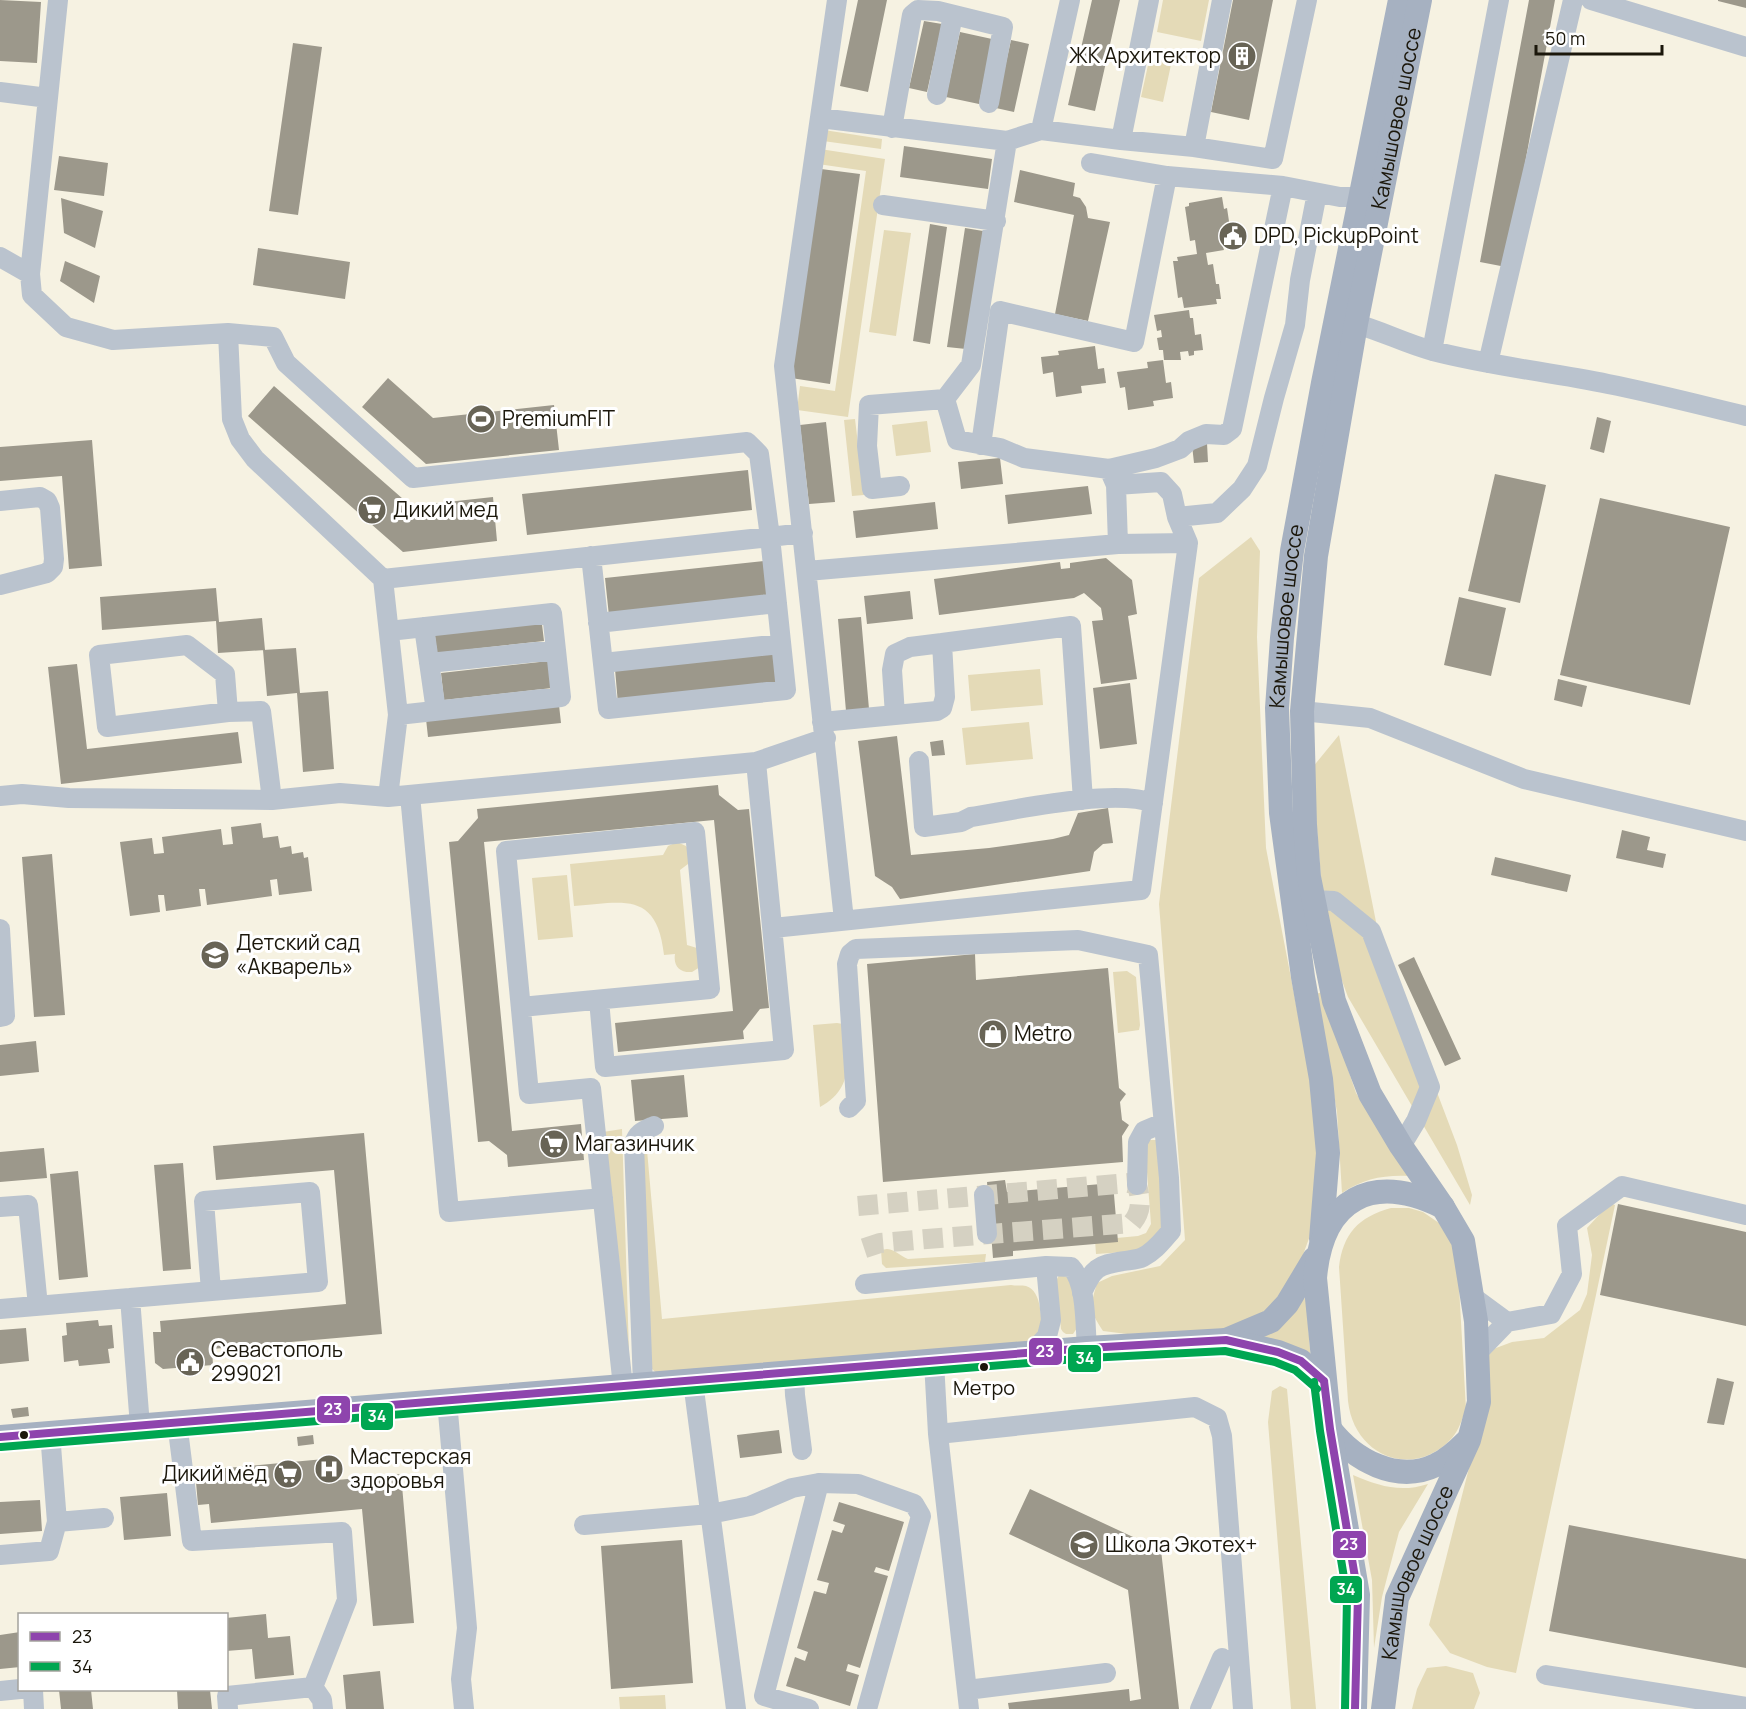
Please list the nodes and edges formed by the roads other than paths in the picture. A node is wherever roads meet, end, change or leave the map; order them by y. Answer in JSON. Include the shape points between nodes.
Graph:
{"nodes":[{"id":1,"x":58,"y":0,"type":"edge"},
{"id":2,"x":837,"y":0,"type":"edge"},
{"id":3,"x":1070,"y":0,"type":"edge"},
{"id":4,"x":1149,"y":0,"type":"edge"},
{"id":5,"x":1222,"y":0,"type":"edge"},
{"id":6,"x":1307,"y":0,"type":"edge"},
{"id":7,"x":1400,"y":0,"type":"edge"},
{"id":8,"x":1420,"y":0,"type":"edge"},
{"id":9,"x":1499,"y":0,"type":"edge"},
{"id":10,"x":1573,"y":0,"type":"edge"},
{"id":11,"x":1591,"y":0,"type":"edge"},
{"id":12,"x":953,"y":15,"type":"junction"},
{"id":13,"x":1746,"y":47,"type":"edge"},
{"id":14,"x":0,"y":92,"type":"edge"},
{"id":15,"x":936,"y":95,"type":"dead end"},
{"id":16,"x":48,"y":98,"type":"junction"},
{"id":17,"x":989,"y":103,"type":"dead end"},
{"id":18,"x":820,"y":118,"type":"junction"},
{"id":19,"x":892,"y":128,"type":"junction"},
{"id":20,"x":1041,"y":130,"type":"junction"},
{"id":21,"x":1121,"y":140,"type":"junction"},
{"id":22,"x":1007,"y":141,"type":"junction"},
{"id":23,"x":1194,"y":147,"type":"junction"},
{"id":24,"x":1092,"y":163,"type":"dead end"},
{"id":25,"x":1167,"y":176,"type":"junction"},
{"id":26,"x":1282,"y":186,"type":"junction"},
{"id":27,"x":1317,"y":193,"type":"junction"},
{"id":28,"x":1360,"y":197,"type":"junction"},
{"id":29,"x":883,"y":205,"type":"dead end"},
{"id":30,"x":996,"y":221,"type":"junction"},
{"id":31,"x":0,"y":257,"type":"edge"},
{"id":32,"x":30,"y":274,"type":"junction"},
{"id":33,"x":1356,"y":324,"type":"junction"},
{"id":34,"x":228,"y":333,"type":"junction"},
{"id":35,"x":1432,"y":351,"type":"junction"},
{"id":36,"x":1488,"y":363,"type":"junction"},
{"id":37,"x":945,"y":399,"type":"junction"},
{"id":38,"x":1746,"y":416,"type":"edge"},
{"id":39,"x":981,"y":445,"type":"junction"},
{"id":40,"x":1113,"y":477,"type":"junction"},
{"id":41,"x":900,"y":486,"type":"dead end"},
{"id":42,"x":0,"y":501,"type":"edge"},
{"id":43,"x":1178,"y":517,"type":"junction"},
{"id":44,"x":803,"y":533,"type":"junction"},
{"id":45,"x":770,"y":537,"type":"junction"},
{"id":46,"x":1188,"y":543,"type":"junction"},
{"id":47,"x":1119,"y":544,"type":"junction"},
{"id":48,"x":591,"y":556,"type":"junction"},
{"id":49,"x":807,"y":571,"type":"junction"},
{"id":50,"x":383,"y":579,"type":"junction"},
{"id":51,"x":0,"y":585,"type":"edge"},
{"id":52,"x":777,"y":603,"type":"junction"},
{"id":53,"x":598,"y":623,"type":"junction"},
{"id":54,"x":424,"y":627,"type":"junction"},
{"id":55,"x":389,"y":631,"type":"junction"},
{"id":56,"x":942,"y":643,"type":"junction"},
{"id":57,"x":781,"y":644,"type":"junction"},
{"id":58,"x":556,"y":650,"type":"junction"},
{"id":59,"x":429,"y":663,"type":"junction"},
{"id":60,"x":603,"y":663,"type":"junction"},
{"id":61,"x":436,"y":711,"type":"junction"},
{"id":62,"x":1302,"y":711,"type":"junction"},
{"id":63,"x":228,"y":712,"type":"junction"},
{"id":64,"x":398,"y":715,"type":"junction"},
{"id":65,"x":895,"y":715,"type":"junction"},
{"id":66,"x":824,"y":730,"type":"junction"},
{"id":67,"x":919,"y":761,"type":"dead end"},
{"id":68,"x":756,"y":762,"type":"junction"},
{"id":69,"x":410,"y":795,"type":"junction"},
{"id":70,"x":0,"y":796,"type":"edge"},
{"id":71,"x":388,"y":797,"type":"junction"},
{"id":72,"x":272,"y":800,"type":"junction"},
{"id":73,"x":1083,"y":800,"type":"junction"},
{"id":74,"x":1153,"y":803,"type":"junction"},
{"id":75,"x":1746,"y":831,"type":"edge"},
{"id":76,"x":1311,"y":889,"type":"junction"},
{"id":77,"x":844,"y":920,"type":"junction"},
{"id":78,"x":773,"y":928,"type":"junction"},
{"id":79,"x":0,"y":929,"type":"edge"},
{"id":80,"x":599,"y":1000,"type":"junction"},
{"id":81,"x":521,"y":1007,"type":"junction"},
{"id":82,"x":0,"y":1017,"type":"edge"},
{"id":83,"x":849,"y":1108,"type":"dead end"},
{"id":84,"x":1163,"y":1123,"type":"junction"},
{"id":85,"x":654,"y":1126,"type":"dead end"},
{"id":86,"x":1401,"y":1146,"type":"junction"},
{"id":87,"x":1137,"y":1185,"type":"dead end"},
{"id":88,"x":984,"y":1195,"type":"dead end"},
{"id":89,"x":603,"y":1198,"type":"junction"},
{"id":90,"x":0,"y":1207,"type":"edge"},
{"id":91,"x":1443,"y":1207,"type":"junction"},
{"id":92,"x":1746,"y":1215,"type":"edge"},
{"id":93,"x":987,"y":1234,"type":"dead end"},
{"id":94,"x":1319,"y":1247,"type":"junction"},
{"id":95,"x":1046,"y":1266,"type":"junction"},
{"id":96,"x":865,"y":1284,"type":"dead end"},
{"id":97,"x":211,"y":1291,"type":"junction"},
{"id":98,"x":1082,"y":1293,"type":"junction"},
{"id":99,"x":1473,"y":1297,"type":"junction"},
{"id":100,"x":130,"y":1298,"type":"junction"},
{"id":101,"x":38,"y":1306,"type":"junction"},
{"id":102,"x":0,"y":1309,"type":"edge"},
{"id":103,"x":1507,"y":1322,"type":"junction"},
{"id":104,"x":1227,"y":1340,"type":"junction"},
{"id":105,"x":1087,"y":1348,"type":"junction"},
{"id":106,"x":1032,"y":1353,"type":"junction"},
{"id":107,"x":1477,"y":1353,"type":"junction"},
{"id":108,"x":934,"y":1362,"type":"junction"},
{"id":109,"x":794,"y":1373,"type":"junction"},
{"id":110,"x":1324,"y":1381,"type":"junction"},
{"id":111,"x":693,"y":1382,"type":"junction"},
{"id":112,"x":633,"y":1386,"type":"junction"},
{"id":113,"x":447,"y":1401,"type":"junction"},
{"id":114,"x":177,"y":1422,"type":"junction"},
{"id":115,"x":140,"y":1426,"type":"junction"},
{"id":116,"x":1329,"y":1429,"type":"junction"},
{"id":117,"x":50,"y":1433,"type":"junction"},
{"id":118,"x":938,"y":1434,"type":"junction"},
{"id":119,"x":0,"y":1437,"type":"edge"},
{"id":120,"x":1469,"y":1440,"type":"junction"},
{"id":121,"x":802,"y":1450,"type":"dead end"},
{"id":122,"x":819,"y":1483,"type":"junction"},
{"id":123,"x":710,"y":1514,"type":"junction"},
{"id":124,"x":104,"y":1518,"type":"dead end"},
{"id":125,"x":57,"y":1522,"type":"junction"},
{"id":126,"x":584,"y":1525,"type":"dead end"},
{"id":127,"x":0,"y":1555,"type":"edge"},
{"id":128,"x":1222,"y":1658,"type":"dead end"},
{"id":129,"x":1106,"y":1673,"type":"dead end"},
{"id":130,"x":1546,"y":1675,"type":"dead end"},
{"id":131,"x":313,"y":1687,"type":"junction"},
{"id":132,"x":18,"y":1689,"type":"edge"},
{"id":133,"x":0,"y":1691,"type":"edge"},
{"id":134,"x":33,"y":1691,"type":"edge"},
{"id":135,"x":968,"y":1699,"type":"edge"},
{"id":136,"x":1746,"y":1707,"type":"edge"},
{"id":137,"x":34,"y":1709,"type":"edge"},
{"id":138,"x":228,"y":1709,"type":"edge"},
{"id":139,"x":323,"y":1709,"type":"edge"},
{"id":140,"x":464,"y":1709,"type":"edge"},
{"id":141,"x":736,"y":1709,"type":"edge"},
{"id":142,"x":809,"y":1709,"type":"edge"},
{"id":143,"x":867,"y":1709,"type":"edge"},
{"id":144,"x":1200,"y":1709,"type":"edge"},
{"id":145,"x":1242,"y":1709,"type":"edge"},
{"id":146,"x":1355,"y":1709,"type":"edge"},
{"id":147,"x":1383,"y":1709,"type":"edge"}],
"edges":[{"from":1,"to":16,"type":"lane"},
{"from":2,"to":18,"type":"lane"},
{"from":3,"to":20,"type":"lane"},
{"from":4,"to":21,"type":"lane"},
{"from":5,"to":23,"type":"lane"},
{"from":6,"to":23,"type":"lane","via":[[1273,159]]},
{"from":7,"to":28,"type":"main road","name":"Камышовое шоссе"},
{"from":8,"to":33,"type":"main road","name":"Камышовое шоссе"},
{"from":9,"to":35,"type":"lane"},
{"from":10,"to":36,"type":"lane"},
{"from":11,"to":13,"type":"lane"},
{"from":12,"to":15,"type":"lane"},
{"from":12,"to":17,"type":"lane","via":[[1004,27]]},
{"from":12,"to":19,"type":"lane","via":[[918,10],[912,15]]},
{"from":14,"to":16,"type":"lane"},
{"from":16,"to":32,"type":"lane"},
{"from":18,"to":19,"type":"lane"},
{"from":18,"to":44,"type":"lane","via":[[784,366]]},
{"from":19,"to":22,"type":"lane"},
{"from":20,"to":21,"type":"lane"},
{"from":20,"to":22,"type":"lane"},
{"from":21,"to":23,"type":"lane"},
{"from":22,"to":30,"type":"lane"},
{"from":24,"to":25,"type":"lane"},
{"from":25,"to":26,"type":"lane"},
{"from":25,"to":39,"type":"lane","via":[[1134,342],[1000,311]]},
{"from":26,"to":27,"type":"lane"},
{"from":26,"to":40,"type":"lane","via":[[1233,429],[1224,435],[1206,434]]},
{"from":27,"to":28,"type":"lane"},
{"from":27,"to":43,"type":"lane","via":[[1300,280],[1296,325],[1257,466],[1242,489],[1217,513]]},
{"from":28,"to":94,"type":"main road","name":"Камышовое шоссе","via":[[1292,551],[1277,708],[1281,813],[1321,1079],[1328,1153]]},
{"from":29,"to":30,"type":"lane"},
{"from":30,"to":37,"type":"lane","via":[[971,365]]},
{"from":31,"to":32,"type":"lane"},
{"from":32,"to":34,"type":"lane","via":[[32,295],[66,327],[113,340]]},
{"from":33,"to":35,"type":"lane"},
{"from":33,"to":62,"type":"main road","name":"Камышовое шоссе","via":[[1316,556]]},
{"from":34,"to":45,"type":"lane","via":[[273,337],[286,363],[413,478],[747,442],[759,453]]},
{"from":34,"to":50,"type":"lane","via":[[232,418],[240,439],[255,459]]},
{"from":35,"to":36,"type":"lane"},
{"from":36,"to":38,"type":"lane","via":[[1609,384]]},
{"from":37,"to":39,"type":"lane","via":[[957,440]]},
{"from":37,"to":41,"type":"lane","via":[[869,405],[867,446],[872,489]]},
{"from":39,"to":40,"type":"lane"},
{"from":40,"to":43,"type":"lane","via":[[1161,482],[1172,494]]},
{"from":40,"to":47,"type":"lane"},
{"from":42,"to":51,"type":"lane","via":[[40,496],[47,501],[54,560],[47,573]]},
{"from":43,"to":46,"type":"lane"},
{"from":44,"to":45,"type":"lane"},
{"from":44,"to":49,"type":"lane"},
{"from":45,"to":48,"type":"lane"},
{"from":45,"to":52,"type":"lane"},
{"from":46,"to":47,"type":"lane"},
{"from":46,"to":74,"type":"lane"},
{"from":47,"to":49,"type":"lane"},
{"from":48,"to":50,"type":"lane"},
{"from":48,"to":53,"type":"lane"},
{"from":49,"to":66,"type":"lane"},
{"from":50,"to":55,"type":"lane"},
{"from":52,"to":53,"type":"lane"},
{"from":52,"to":57,"type":"lane"},
{"from":53,"to":60,"type":"lane"},
{"from":54,"to":55,"type":"lane"},
{"from":54,"to":58,"type":"lane","via":[[552,613]]},
{"from":54,"to":59,"type":"lane"},
{"from":55,"to":64,"type":"lane"},
{"from":56,"to":65,"type":"lane","via":[[910,647],[895,654]]},
{"from":56,"to":65,"type":"lane","via":[[942,708]]},
{"from":56,"to":73,"type":"lane","via":[[1071,626]]},
{"from":57,"to":60,"type":"lane"},
{"from":57,"to":60,"type":"lane","via":[[786,690],[608,710]]},
{"from":58,"to":59,"type":"lane"},
{"from":58,"to":61,"type":"lane","via":[[561,697]]},
{"from":59,"to":61,"type":"lane"},
{"from":61,"to":64,"type":"lane"},
{"from":62,"to":75,"type":"lane","via":[[1370,718],[1524,779]]},
{"from":62,"to":76,"type":"main road","name":"Камышовое шоссе"},
{"from":63,"to":63,"type":"lane","via":[[107,727],[99,655],[187,645],[225,674]]},
{"from":63,"to":72,"type":"lane","via":[[261,711]]},
{"from":64,"to":71,"type":"lane"},
{"from":65,"to":66,"type":"lane"},
{"from":66,"to":68,"type":"lane"},
{"from":66,"to":77,"type":"lane"},
{"from":67,"to":73,"type":"lane","via":[[924,827]]},
{"from":68,"to":69,"type":"lane"},
{"from":68,"to":78,"type":"lane"},
{"from":69,"to":71,"type":"lane"},
{"from":69,"to":89,"type":"lane","via":[[449,1212]]},
{"from":70,"to":72,"type":"lane"},
{"from":71,"to":72,"type":"lane","via":[[340,793]]},
{"from":73,"to":74,"type":"lane","via":[[1141,798]]},
{"from":74,"to":77,"type":"lane","via":[[1141,890]]},
{"from":76,"to":86,"type":"main road","name":"Камышовое шоссе","via":[[1334,1000],[1370,1094]]},
{"from":76,"to":86,"type":"lane","via":[[1371,931],[1430,1087]]},
{"from":77,"to":78,"type":"lane"},
{"from":78,"to":80,"type":"lane","via":[[784,1050],[605,1067]]},
{"from":79,"to":82,"type":"lane","via":[[5,1017]]},
{"from":80,"to":81,"type":"lane"},
{"from":80,"to":81,"type":"lane","via":[[710,989],[695,832],[506,851]]},
{"from":81,"to":89,"type":"lane","via":[[529,1094],[591,1088]]},
{"from":83,"to":84,"type":"lane","via":[[856,1101],[848,964],[856,949],[1078,940],[1149,955]]},
{"from":84,"to":87,"type":"lane","via":[[1144,1131],[1138,1142]]},
{"from":84,"to":98,"type":"lane","via":[[1171,1231],[1156,1249],[1141,1258],[1097,1267]]},
{"from":85,"to":112,"type":"lane","via":[[640,1132],[634,1144]]},
{"from":86,"to":91,"type":"main road","name":"Камышовое шоссе"},
{"from":88,"to":93,"type":"lane"},
{"from":89,"to":112,"type":"lane"},
{"from":90,"to":101,"type":"lane","via":[[28,1205]]},
{"from":91,"to":94,"type":"main road","via":[[1404,1192],[1386,1190],[1366,1195],[1346,1204],[1332,1220]]},
{"from":91,"to":99,"type":"main road","name":"Камышовое шоссе","via":[[1463,1241]]},
{"from":92,"to":103,"type":"lane","via":[[1622,1186],[1567,1227],[1572,1274],[1551,1314]]},
{"from":94,"to":104,"type":"main road","via":[[1287,1304],[1271,1321]]},
{"from":94,"to":110,"type":"main road","name":"Камышовое шоссе","via":[[1315,1278]]},
{"from":95,"to":96,"type":"lane"},
{"from":95,"to":98,"type":"lane","via":[[1071,1267]]},
{"from":95,"to":106,"type":"lane","via":[[1051,1320],[1047,1336]]},
{"from":97,"to":97,"type":"lane","via":[[318,1282],[310,1192],[204,1201]]},
{"from":97,"to":100,"type":"lane"},
{"from":98,"to":105,"type":"lane"},
{"from":99,"to":103,"type":"lane"},
{"from":99,"to":107,"type":"main road","name":"Камышовое шоссе"},
{"from":100,"to":101,"type":"lane"},
{"from":100,"to":115,"type":"lane"},
{"from":101,"to":102,"type":"lane"},
{"from":103,"to":107,"type":"lane"},
{"from":104,"to":105,"type":"main road"},
{"from":104,"to":110,"type":"main road","via":[[1301,1361]]},
{"from":105,"to":106,"type":"main road"},
{"from":106,"to":108,"type":"main road"},
{"from":107,"to":120,"type":"main road","name":"Камышовое шоссе","via":[[1479,1402]]},
{"from":108,"to":109,"type":"main road"},
{"from":108,"to":118,"type":"lane"},
{"from":109,"to":111,"type":"main road"},
{"from":109,"to":121,"type":"lane"},
{"from":110,"to":116,"type":"main road","name":"Камышовое шоссе"},
{"from":111,"to":112,"type":"main road"},
{"from":111,"to":123,"type":"lane"},
{"from":112,"to":113,"type":"main road"},
{"from":113,"to":114,"type":"main road"},
{"from":113,"to":140,"type":"lane","via":[[467,1628],[461,1679]]},
{"from":114,"to":115,"type":"main road"},
{"from":114,"to":131,"type":"lane","via":[[192,1540],[342,1532],[347,1600]]},
{"from":115,"to":117,"type":"main road"},
{"from":116,"to":120,"type":"main road","name":"Камышовое шоссе","via":[[1358,1457],[1397,1471],[1418,1471],[1436,1465]]},
{"from":116,"to":146,"type":"main road","name":"Камышовое шоссе","via":[[1359,1595]]},
{"from":117,"to":119,"type":"main road"},
{"from":117,"to":125,"type":"lane"},
{"from":118,"to":135,"type":"lane"},
{"from":118,"to":145,"type":"lane","via":[[1195,1407],[1217,1418],[1222,1436]]},
{"from":120,"to":147,"type":"main road","name":"Камышовое шоссе","via":[[1397,1598]]},
{"from":122,"to":123,"type":"lane","via":[[792,1488],[750,1506]]},
{"from":122,"to":142,"type":"lane","via":[[764,1696]]},
{"from":122,"to":143,"type":"lane","via":[[858,1484],[914,1504],[921,1516]]},
{"from":123,"to":126,"type":"lane"},
{"from":123,"to":141,"type":"lane"},
{"from":124,"to":125,"type":"lane"},
{"from":125,"to":127,"type":"lane","via":[[49,1551]]},
{"from":128,"to":144,"type":"lane"},
{"from":129,"to":135,"type":"lane"},
{"from":130,"to":136,"type":"lane"},
{"from":131,"to":138,"type":"lane","via":[[227,1696]]},
{"from":131,"to":139,"type":"lane"},
{"from":132,"to":133,"type":"lane"},
{"from":134,"to":137,"type":"lane"}]}
